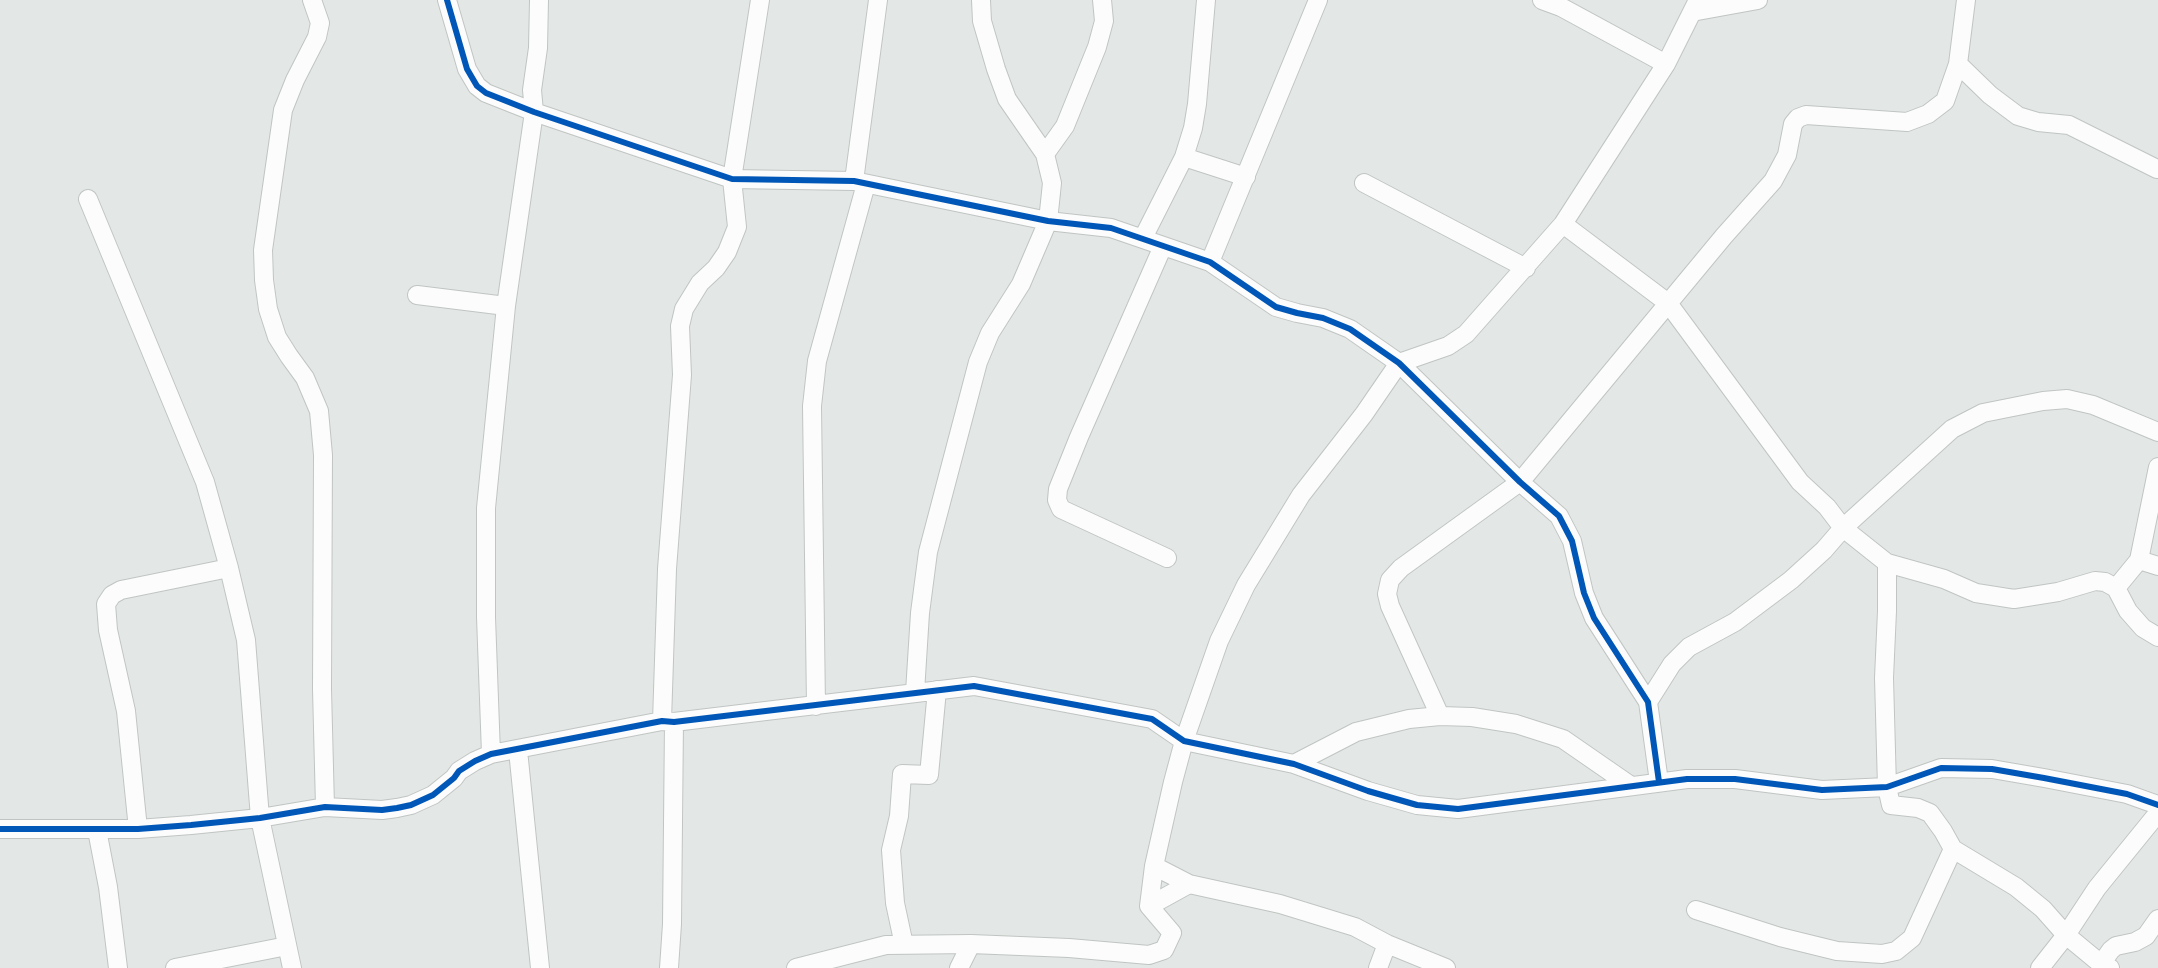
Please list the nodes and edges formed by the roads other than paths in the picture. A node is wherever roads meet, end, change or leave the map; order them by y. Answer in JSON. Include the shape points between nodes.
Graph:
{"nodes":[{"id":1,"x":312,"y":0,"type":"edge"},
{"id":2,"x":447,"y":0,"type":"edge"},
{"id":3,"x":539,"y":0,"type":"edge"},
{"id":4,"x":760,"y":0,"type":"edge"},
{"id":5,"x":878,"y":0,"type":"edge"},
{"id":6,"x":981,"y":0,"type":"edge"},
{"id":7,"x":1102,"y":0,"type":"edge"},
{"id":8,"x":1206,"y":0,"type":"edge"},
{"id":9,"x":1318,"y":0,"type":"edge"},
{"id":10,"x":1542,"y":0,"type":"edge"},
{"id":11,"x":1758,"y":0,"type":"edge"},
{"id":12,"x":1966,"y":0,"type":"edge"},
{"id":13,"x":1695,"y":6,"type":"edge"},
{"id":14,"x":1666,"y":64,"type":"junction"},
{"id":15,"x":1958,"y":64,"type":"junction"},
{"id":16,"x":534,"y":112,"type":"junction"},
{"id":17,"x":1045,"y":154,"type":"junction"},
{"id":18,"x":1184,"y":157,"type":"junction"},
{"id":19,"x":2157,"y":169,"type":"edge"},
{"id":20,"x":1246,"y":177,"type":"junction"},
{"id":21,"x":732,"y":179,"type":"junction"},
{"id":22,"x":860,"y":182,"type":"junction"},
{"id":23,"x":1364,"y":183,"type":"dead end"},
{"id":24,"x":88,"y":199,"type":"dead end"},
{"id":25,"x":1048,"y":221,"type":"junction"},
{"id":26,"x":1563,"y":224,"type":"junction"},
{"id":27,"x":1144,"y":238,"type":"junction"},
{"id":28,"x":1163,"y":246,"type":"junction"},
{"id":29,"x":1210,"y":262,"type":"junction"},
{"id":30,"x":1526,"y":268,"type":"junction"},
{"id":31,"x":417,"y":295,"type":"dead end"},
{"id":32,"x":1668,"y":303,"type":"junction"},
{"id":33,"x":506,"y":306,"type":"junction"},
{"id":34,"x":1399,"y":363,"type":"junction"},
{"id":35,"x":2158,"y":432,"type":"edge"},
{"id":36,"x":2158,"y":467,"type":"edge"},
{"id":37,"x":1520,"y":482,"type":"junction"},
{"id":38,"x":1843,"y":528,"type":"junction"},
{"id":39,"x":1167,"y":558,"type":"dead end"},
{"id":40,"x":2139,"y":560,"type":"junction"},
{"id":41,"x":1887,"y":563,"type":"junction"},
{"id":42,"x":2158,"y":566,"type":"edge"},
{"id":43,"x":229,"y":568,"type":"junction"},
{"id":44,"x":2116,"y":588,"type":"junction"},
{"id":45,"x":2158,"y":637,"type":"edge"},
{"id":46,"x":937,"y":690,"type":"junction"},
{"id":47,"x":915,"y":692,"type":"junction"},
{"id":48,"x":1648,"y":702,"type":"junction"},
{"id":49,"x":816,"y":706,"type":"junction"},
{"id":50,"x":1440,"y":716,"type":"junction"},
{"id":51,"x":668,"y":721,"type":"junction"},
{"id":52,"x":1184,"y":741,"type":"junction"},
{"id":53,"x":518,"y":750,"type":"junction"},
{"id":54,"x":491,"y":754,"type":"junction"},
{"id":55,"x":1294,"y":764,"type":"junction"},
{"id":56,"x":1659,"y":782,"type":"junction"},
{"id":57,"x":1631,"y":786,"type":"junction"},
{"id":58,"x":1886,"y":787,"type":"junction"},
{"id":59,"x":2158,"y":805,"type":"edge"},
{"id":60,"x":325,"y":807,"type":"junction"},
{"id":61,"x":2158,"y":813,"type":"edge"},
{"id":62,"x":260,"y":818,"type":"junction"},
{"id":63,"x":0,"y":829,"type":"edge"},
{"id":64,"x":138,"y":829,"type":"junction"},
{"id":65,"x":97,"y":830,"type":"junction"},
{"id":66,"x":1953,"y":849,"type":"junction"},
{"id":67,"x":1154,"y":866,"type":"junction"},
{"id":68,"x":1189,"y":884,"type":"junction"},
{"id":69,"x":1149,"y":906,"type":"junction"},
{"id":70,"x":1696,"y":910,"type":"dead end"},
{"id":71,"x":2158,"y":919,"type":"edge"},
{"id":72,"x":2066,"y":935,"type":"junction"},
{"id":73,"x":971,"y":944,"type":"junction"},
{"id":74,"x":1388,"y":944,"type":"junction"},
{"id":75,"x":904,"y":945,"type":"junction"},
{"id":76,"x":287,"y":946,"type":"junction"},
{"id":77,"x":2105,"y":966,"type":"edge"},
{"id":78,"x":118,"y":968,"type":"edge"},
{"id":79,"x":175,"y":968,"type":"edge"},
{"id":80,"x":292,"y":968,"type":"edge"},
{"id":81,"x":540,"y":968,"type":"edge"},
{"id":82,"x":669,"y":968,"type":"edge"},
{"id":83,"x":796,"y":968,"type":"edge"},
{"id":84,"x":960,"y":968,"type":"edge"},
{"id":85,"x":1378,"y":968,"type":"edge"},
{"id":86,"x":1446,"y":968,"type":"edge"},
{"id":87,"x":2040,"y":968,"type":"edge"}],
"edges":[{"from":1,"to":60,"type":"street","via":[[320,23],[317,37],[283,110],[264,242],[264,272],[268,309],[277,337],[305,378],[319,411],[323,455],[322,689]]},
{"from":2,"to":16,"type":"street","via":[[467,69],[477,86],[486,93]]},
{"from":3,"to":16,"type":"street","via":[[538,48],[532,90]]},
{"from":4,"to":21,"type":"street"},
{"from":5,"to":22,"type":"street"},
{"from":6,"to":17,"type":"street","via":[[982,20],[1007,99]]},
{"from":7,"to":17,"type":"street","via":[[1104,21],[1097,47],[1065,126]]},
{"from":8,"to":18,"type":"street","via":[[1197,104]]},
{"from":9,"to":20,"type":"street"},
{"from":10,"to":14,"type":"street","via":[[1561,7]]},
{"from":11,"to":13,"type":"street"},
{"from":12,"to":15,"type":"street"},
{"from":13,"to":14,"type":"street"},
{"from":14,"to":26,"type":"street"},
{"from":15,"to":19,"type":"street","via":[[1990,95],[2018,116],[2038,122],[2069,125]]},
{"from":15,"to":32,"type":"street","via":[[1945,101],[1928,114],[1908,122],[1806,115],[1798,118],[1793,124],[1787,155],[1773,181]]},
{"from":16,"to":21,"type":"street"},
{"from":16,"to":33,"type":"street"},
{"from":17,"to":25,"type":"street","via":[[1052,183]]},
{"from":18,"to":20,"type":"street"},
{"from":18,"to":27,"type":"street"},
{"from":20,"to":29,"type":"street"},
{"from":21,"to":22,"type":"street"},
{"from":21,"to":51,"type":"street","via":[[736,227],[728,252],[700,283],[684,308],[680,326],[682,375],[667,569]]},
{"from":22,"to":25,"type":"street"},
{"from":22,"to":49,"type":"street","via":[[817,361],[812,406]]},
{"from":23,"to":30,"type":"street"},
{"from":24,"to":43,"type":"street","via":[[205,482]]},
{"from":25,"to":27,"type":"street","via":[[1111,228]]},
{"from":25,"to":47,"type":"street","via":[[1021,284],[990,333],[978,362],[928,552],[920,613]]},
{"from":26,"to":30,"type":"street"},
{"from":26,"to":32,"type":"street"},
{"from":27,"to":28,"type":"street"},
{"from":28,"to":29,"type":"street"},
{"from":28,"to":39,"type":"street","via":[[1079,437],[1058,490],[1057,500],[1061,509]]},
{"from":29,"to":34,"type":"street","via":[[1276,307],[1297,314],[1323,318],[1350,329]]},
{"from":30,"to":34,"type":"street","via":[[1486,309],[1466,334],[1448,346]]},
{"from":31,"to":33,"type":"street"},
{"from":32,"to":37,"type":"street"},
{"from":32,"to":38,"type":"street","via":[[1800,482],[1827,507]]},
{"from":33,"to":54,"type":"street","via":[[486,508],[486,617]]},
{"from":34,"to":37,"type":"street"},
{"from":34,"to":52,"type":"street","via":[[1364,414],[1301,495],[1246,585],[1219,642]]},
{"from":35,"to":38,"type":"street","via":[[2093,405],[2067,399],[1983,413],[1952,428]]},
{"from":36,"to":40,"type":"street"},
{"from":37,"to":48,"type":"street","via":[[1559,516],[1572,541],[1584,593],[1594,618]]},
{"from":37,"to":50,"type":"street","via":[[1401,568],[1390,580],[1387,594],[1390,606]]},
{"from":38,"to":41,"type":"street"},
{"from":38,"to":48,"type":"street","via":[[1824,550],[1791,580],[1735,622],[1689,647],[1672,664]]},
{"from":40,"to":42,"type":"street"},
{"from":40,"to":44,"type":"street"},
{"from":41,"to":44,"type":"street","via":[[1944,580],[1976,594],[2014,599],[2058,592],[2095,581],[2105,582]]},
{"from":41,"to":58,"type":"street","via":[[1884,678]]},
{"from":43,"to":62,"type":"street","via":[[246,640]]},
{"from":43,"to":64,"type":"street","via":[[122,590],[112,595],[106,604],[108,630],[126,711]]},
{"from":44,"to":45,"type":"street","via":[[2128,611],[2143,628]]},
{"from":46,"to":47,"type":"street"},
{"from":46,"to":52,"type":"street","via":[[974,686],[1152,720]]},
{"from":46,"to":75,"type":"street","via":[[929,775],[902,774],[899,816],[891,850],[895,903]]},
{"from":47,"to":49,"type":"street"},
{"from":48,"to":56,"type":"street"},
{"from":49,"to":51,"type":"street"},
{"from":50,"to":55,"type":"street","via":[[1409,719],[1356,732]]},
{"from":50,"to":57,"type":"street","via":[[1516,724],[1563,739]]},
{"from":51,"to":53,"type":"street"},
{"from":51,"to":82,"type":"street","via":[[672,924]]},
{"from":52,"to":55,"type":"street"},
{"from":52,"to":67,"type":"street"},
{"from":53,"to":54,"type":"street"},
{"from":53,"to":81,"type":"street"},
{"from":54,"to":60,"type":"street","via":[[459,771],[433,795],[411,805],[382,810]]},
{"from":55,"to":57,"type":"street","via":[[1368,791],[1417,805],[1458,809]]},
{"from":56,"to":57,"type":"street"},
{"from":56,"to":58,"type":"street","via":[[1735,779],[1822,790]]},
{"from":58,"to":59,"type":"street","via":[[1941,768],[1992,769],[2127,794]]},
{"from":58,"to":66,"type":"street","via":[[1891,805],[1918,808],[1930,813],[1944,831]]},
{"from":60,"to":62,"type":"street"},
{"from":61,"to":72,"type":"street","via":[[2097,888]]},
{"from":62,"to":64,"type":"street"},
{"from":62,"to":76,"type":"street"},
{"from":63,"to":65,"type":"street"},
{"from":64,"to":65,"type":"street"},
{"from":65,"to":78,"type":"street","via":[[108,887]]},
{"from":66,"to":70,"type":"street","via":[[1912,938],[1896,951],[1882,954],[1837,951],[1780,937]]},
{"from":66,"to":72,"type":"street","via":[[2016,887],[2043,909]]},
{"from":67,"to":68,"type":"street"},
{"from":67,"to":69,"type":"street"},
{"from":68,"to":69,"type":"street"},
{"from":68,"to":74,"type":"street","via":[[1280,904],[1355,927]]},
{"from":69,"to":73,"type":"street","via":[[1172,933],[1164,950],[1149,955],[1069,948]]},
{"from":71,"to":77,"type":"street","via":[[2146,936],[2110,950]]},
{"from":72,"to":77,"type":"street"},
{"from":72,"to":87,"type":"street"},
{"from":73,"to":75,"type":"street"},
{"from":73,"to":84,"type":"street"},
{"from":74,"to":85,"type":"street"},
{"from":74,"to":86,"type":"street"},
{"from":75,"to":83,"type":"street","via":[[886,945]]},
{"from":76,"to":79,"type":"street"},
{"from":76,"to":80,"type":"street"}]}
